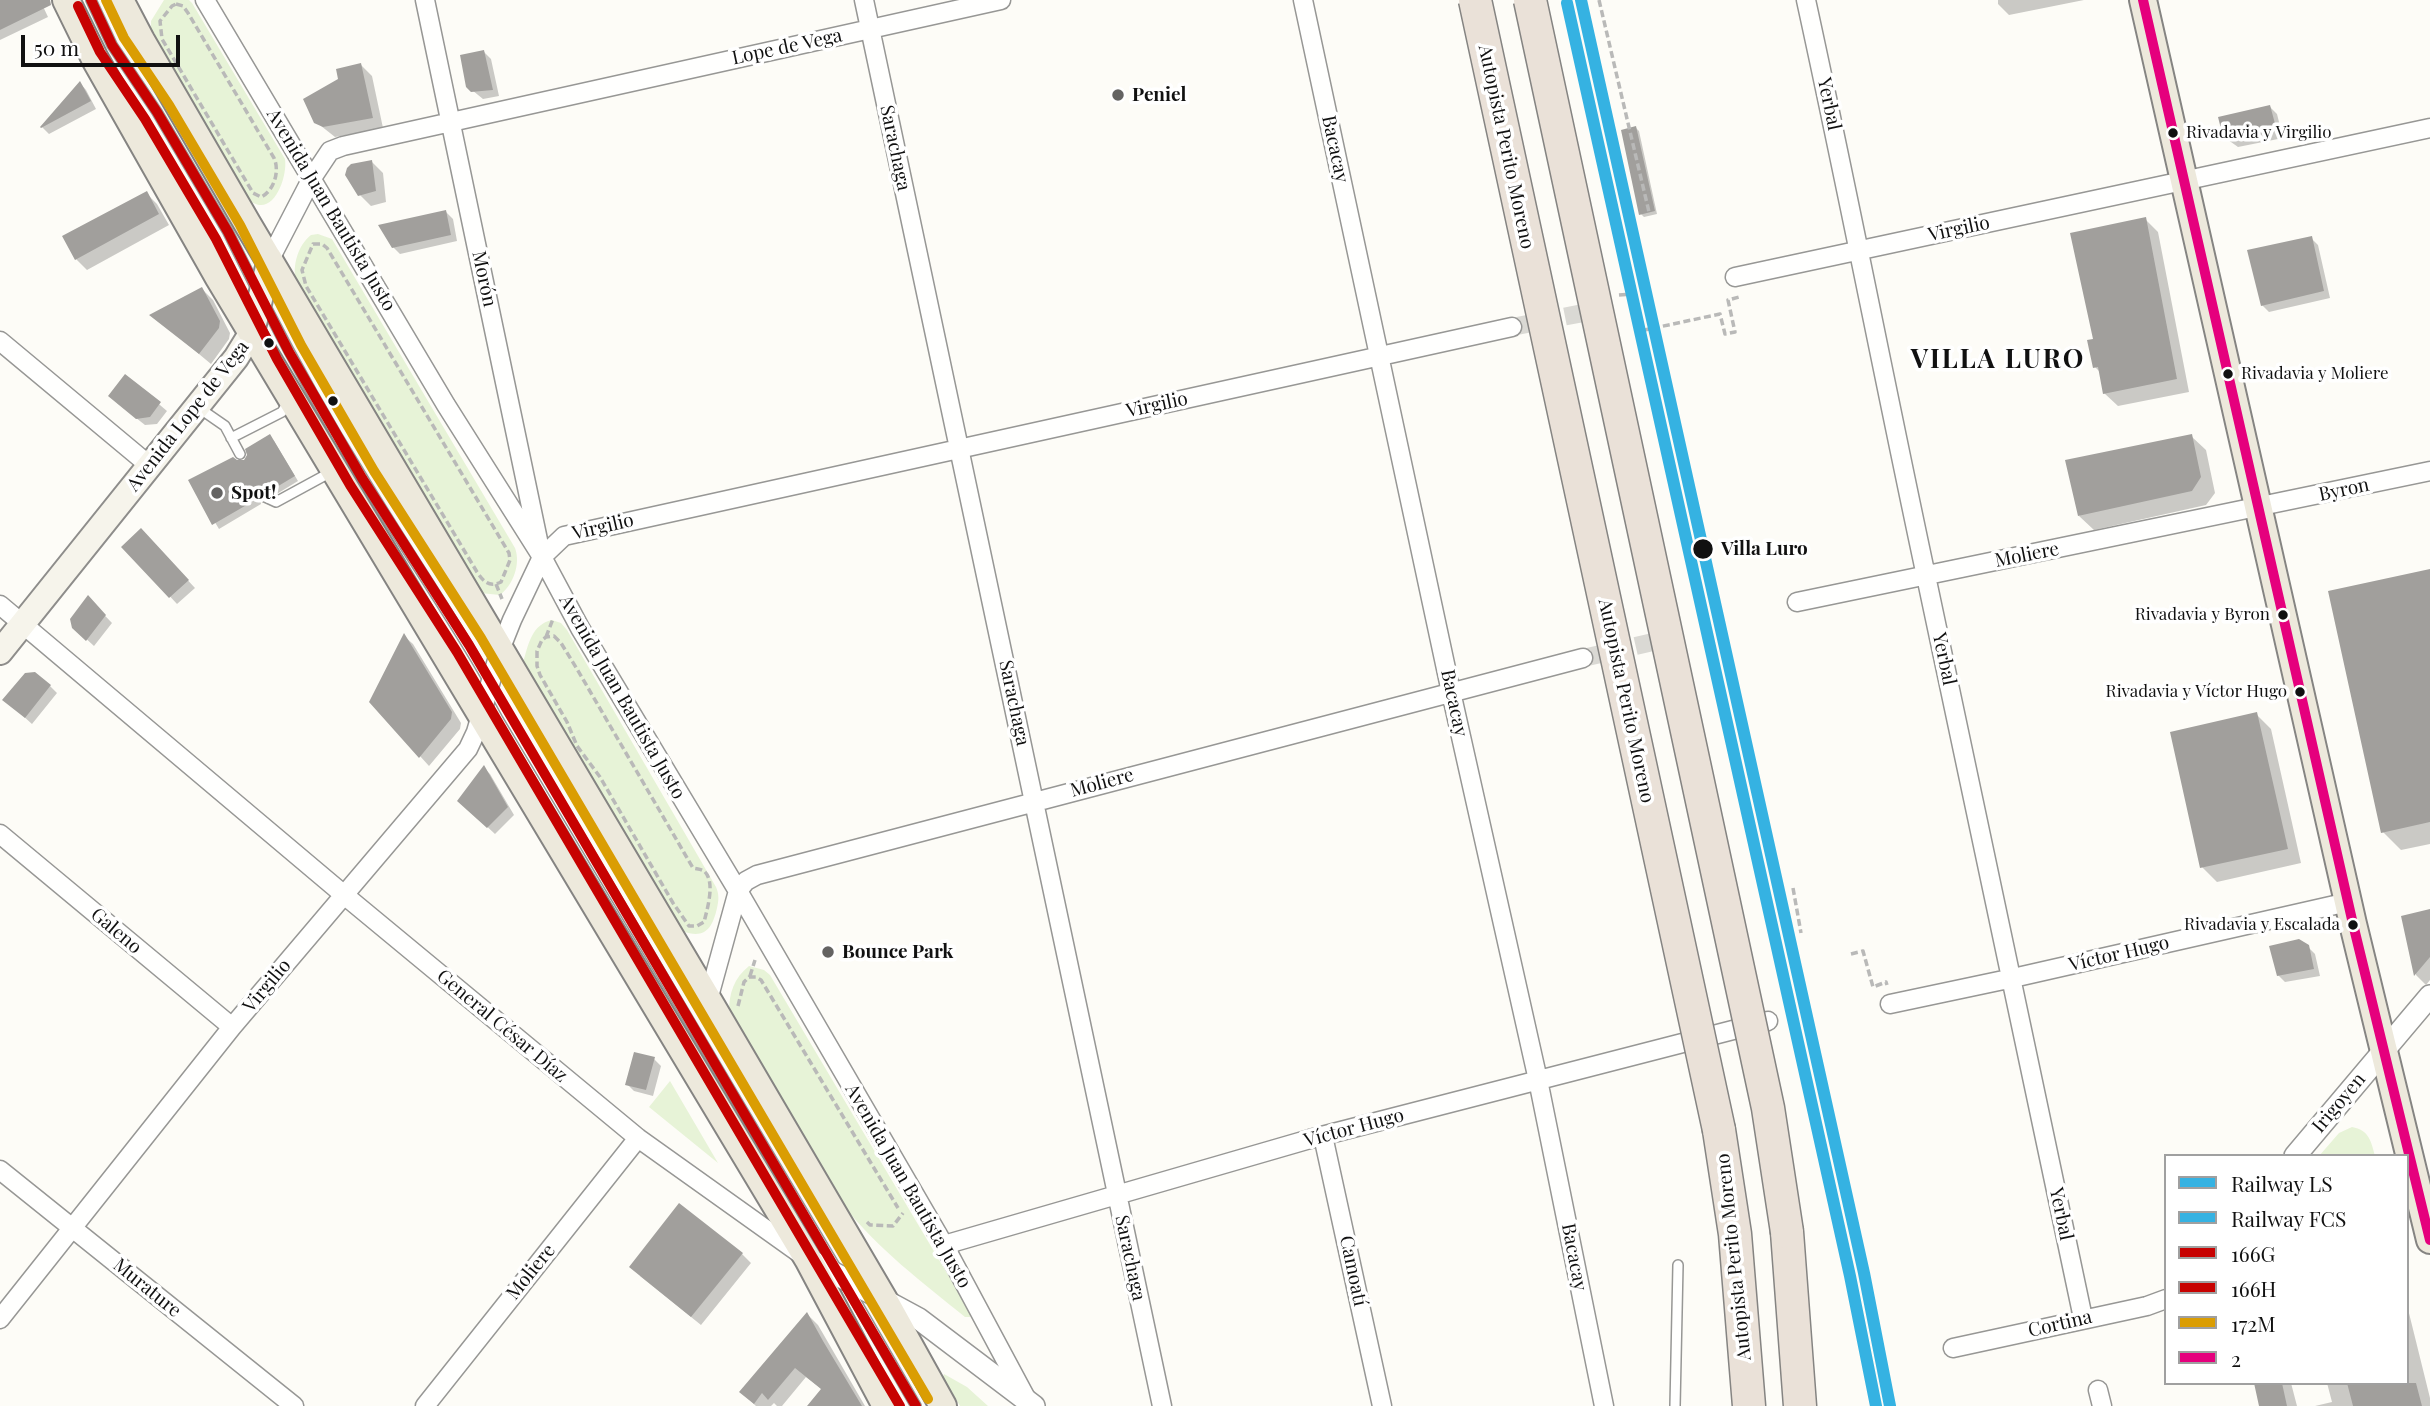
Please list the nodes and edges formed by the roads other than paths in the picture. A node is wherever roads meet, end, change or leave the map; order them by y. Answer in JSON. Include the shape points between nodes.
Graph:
{"nodes":[{"id":1,"x":66,"y":0,"type":"edge"},
{"id":2,"x":91,"y":0,"type":"edge"},
{"id":3,"x":120,"y":0,"type":"edge"},
{"id":4,"x":205,"y":0,"type":"edge"},
{"id":5,"x":425,"y":0,"type":"edge"},
{"id":6,"x":864,"y":0,"type":"edge"},
{"id":7,"x":1001,"y":0,"type":"edge"},
{"id":8,"x":1304,"y":0,"type":"edge"},
{"id":9,"x":1475,"y":0,"type":"edge"},
{"id":10,"x":1530,"y":0,"type":"edge"},
{"id":11,"x":1806,"y":0,"type":"edge"},
{"id":12,"x":2143,"y":0,"type":"edge"},
{"id":13,"x":870,"y":29,"type":"junction"},
{"id":14,"x":450,"y":121,"type":"junction"},
{"id":15,"x":2430,"y":128,"type":"edge"},
{"id":16,"x":312,"y":178,"type":"junction"},
{"id":17,"x":2183,"y":181,"type":"junction"},
{"id":18,"x":1860,"y":250,"type":"junction"},
{"id":19,"x":270,"y":258,"type":"junction"},
{"id":20,"x":1735,"y":277,"type":"dead end"},
{"id":21,"x":260,"y":297,"type":"junction"},
{"id":22,"x":1512,"y":327,"type":"tunnel mouth"},
{"id":23,"x":252,"y":332,"type":"junction"},
{"id":24,"x":0,"y":341,"type":"edge"},
{"id":25,"x":1380,"y":356,"type":"junction"},
{"id":26,"x":291,"y":398,"type":"junction"},
{"id":27,"x":197,"y":407,"type":"junction"},
{"id":28,"x":231,"y":438,"type":"junction"},
{"id":29,"x":959,"y":449,"type":"junction"},
{"id":30,"x":240,"y":454,"type":"dead end"},
{"id":31,"x":150,"y":466,"type":"junction"},
{"id":32,"x":334,"y":471,"type":"junction"},
{"id":33,"x":2430,"y":471,"type":"edge"},
{"id":34,"x":264,"y":496,"type":"dead end"},
{"id":35,"x":2258,"y":508,"type":"junction"},
{"id":36,"x":542,"y":557,"type":"junction"},
{"id":37,"x":1926,"y":575,"type":"junction"},
{"id":38,"x":1797,"y":602,"type":"dead end"},
{"id":39,"x":0,"y":605,"type":"edge"},
{"id":40,"x":23,"y":624,"type":"junction"},
{"id":41,"x":500,"y":650,"type":"junction"},
{"id":42,"x":0,"y":652,"type":"edge"},
{"id":43,"x":1583,"y":658,"type":"tunnel mouth"},
{"id":44,"x":491,"y":684,"type":"junction"},
{"id":45,"x":1451,"y":692,"type":"junction"},
{"id":46,"x":482,"y":713,"type":"junction"},
{"id":47,"x":1034,"y":801,"type":"junction"},
{"id":48,"x":0,"y":834,"type":"edge"},
{"id":49,"x":738,"y":891,"type":"junction"},
{"id":50,"x":343,"y":894,"type":"junction"},
{"id":51,"x":2348,"y":902,"type":"junction"},
{"id":52,"x":2013,"y":978,"type":"junction"},
{"id":53,"x":2430,"y":996,"type":"edge"},
{"id":54,"x":708,"y":1000,"type":"junction"},
{"id":55,"x":1889,"y":1004,"type":"dead end"},
{"id":56,"x":1768,"y":1021,"type":"dead end"},
{"id":57,"x":232,"y":1027,"type":"junction"},
{"id":58,"x":2383,"y":1049,"type":"junction"},
{"id":59,"x":1538,"y":1080,"type":"junction"},
{"id":60,"x":1323,"y":1136,"type":"junction"},
{"id":61,"x":638,"y":1138,"type":"junction"},
{"id":62,"x":2297,"y":1154,"type":"edge"},
{"id":63,"x":2407,"y":1154,"type":"edge"},
{"id":64,"x":2409,"y":1162,"type":"edge"},
{"id":65,"x":0,"y":1170,"type":"edge"},
{"id":66,"x":1116,"y":1195,"type":"junction"},
{"id":67,"x":2423,"y":1223,"type":"edge"},
{"id":68,"x":74,"y":1229,"type":"junction"},
{"id":69,"x":944,"y":1245,"type":"junction"},
{"id":70,"x":808,"y":1259,"type":"junction"},
{"id":71,"x":1678,"y":1265,"type":"dead end"},
{"id":72,"x":842,"y":1278,"type":"junction"},
{"id":73,"x":883,"y":1298,"type":"junction"},
{"id":74,"x":2164,"y":1300,"type":"edge"},
{"id":75,"x":2083,"y":1318,"type":"junction"},
{"id":76,"x":0,"y":1319,"type":"edge"},
{"id":77,"x":1953,"y":1348,"type":"dead end"},
{"id":78,"x":1031,"y":1403,"type":"edge"},
{"id":79,"x":294,"y":1406,"type":"edge"},
{"id":80,"x":425,"y":1406,"type":"edge"},
{"id":81,"x":886,"y":1406,"type":"edge"},
{"id":82,"x":916,"y":1406,"type":"edge"},
{"id":83,"x":943,"y":1406,"type":"edge"},
{"id":84,"x":1161,"y":1406,"type":"edge"},
{"id":85,"x":1382,"y":1406,"type":"edge"},
{"id":86,"x":1604,"y":1406,"type":"edge"},
{"id":87,"x":1675,"y":1406,"type":"edge"},
{"id":88,"x":1749,"y":1406,"type":"edge"},
{"id":89,"x":1800,"y":1406,"type":"edge"}],
"edges":[{"from":1,"to":23,"type":"main road"},
{"from":2,"to":21,"type":"lane","via":[[112,45],[228,232]]},
{"from":3,"to":19,"type":"main road"},
{"from":4,"to":16,"type":"street","name":"Avenida Juan Bautista Justo"},
{"from":5,"to":14,"type":"street","name":"Morón"},
{"from":6,"to":13,"type":"street","name":"Sarachaga"},
{"from":7,"to":13,"type":"street","name":"Lope de Vega"},
{"from":8,"to":25,"type":"street","name":"Bacacay"},
{"from":9,"to":88,"type":"highway","name":"Autopista Perito Moreno","bridge":true,"via":[[1719,1130],[1735,1234]]},
{"from":10,"to":89,"type":"highway","bridge":true,"via":[[1768,1108],[1787,1232]]},
{"from":11,"to":18,"type":"street","name":"Yerbal"},
{"from":12,"to":17,"type":"main road"},
{"from":13,"to":14,"type":"street","name":"Lope de Vega"},
{"from":13,"to":29,"type":"street","name":"Sarachaga"},
{"from":14,"to":16,"type":"street","name":"Avenida Lope de Vega","via":[[330,151]]},
{"from":14,"to":36,"type":"street","name":"Morón"},
{"from":15,"to":17,"type":"street","name":"Virgilio"},
{"from":16,"to":19,"type":"street","name":"Avenida Lope de Vega"},
{"from":16,"to":36,"type":"street","name":"Avenida Juan Bautista Justo"},
{"from":17,"to":18,"type":"street","name":"Virgilio"},
{"from":17,"to":35,"type":"main road"},
{"from":18,"to":20,"type":"street","name":"Virgilio"},
{"from":18,"to":37,"type":"street","name":"Yerbal"},
{"from":19,"to":21,"type":"main road","name":"Avenida Lope de Vega"},
{"from":19,"to":41,"type":"main road"},
{"from":21,"to":23,"type":"main road","name":"Avenida Lope de Vega"},
{"from":21,"to":44,"type":"lane","via":[[362,478]]},
{"from":22,"to":25,"type":"street","name":"Virgilio"},
{"from":23,"to":26,"type":"main road"},
{"from":23,"to":27,"type":"main road","name":"Avenida Lope de Vega"},
{"from":24,"to":31,"type":"street"},
{"from":25,"to":29,"type":"street","name":"Virgilio"},
{"from":25,"to":45,"type":"street","name":"Bacacay"},
{"from":26,"to":28,"type":"lane","via":[[282,412]]},
{"from":26,"to":32,"type":"main road"},
{"from":27,"to":28,"type":"lane","via":[[225,426]]},
{"from":27,"to":31,"type":"main road","name":"Avenida Lope de Vega"},
{"from":28,"to":30,"type":"lane"},
{"from":29,"to":36,"type":"street","name":"Virgilio","via":[[573,533]]},
{"from":29,"to":47,"type":"street","name":"Sarachaga"},
{"from":31,"to":40,"type":"main road","name":"Avenida Lope de Vega"},
{"from":32,"to":34,"type":"lane","via":[[276,502]]},
{"from":32,"to":46,"type":"main road"},
{"from":33,"to":35,"type":"street","name":"Byron"},
{"from":35,"to":37,"type":"street","name":"Moliere"},
{"from":35,"to":51,"type":"main road"},
{"from":36,"to":41,"type":"street","name":"Virgilio"},
{"from":36,"to":49,"type":"street","name":"Avenida Juan Bautista Justo"},
{"from":37,"to":38,"type":"street","name":"Moliere"},
{"from":37,"to":52,"type":"street","name":"Yerbal"},
{"from":39,"to":40,"type":"street","name":"General César Díaz"},
{"from":40,"to":42,"type":"main road","name":"Avenida Lope de Vega"},
{"from":40,"to":50,"type":"street","name":"General César Díaz"},
{"from":41,"to":44,"type":"street","name":"Virgilio"},
{"from":41,"to":54,"type":"main road"},
{"from":43,"to":45,"type":"street","name":"Moliere"},
{"from":44,"to":46,"type":"street","name":"Virgilio"},
{"from":44,"to":72,"type":"lane"},
{"from":45,"to":47,"type":"street","name":"Moliere"},
{"from":45,"to":59,"type":"street","name":"Bacacay"},
{"from":46,"to":50,"type":"street","name":"Virgilio","via":[[468,749]]},
{"from":46,"to":70,"type":"main road"},
{"from":47,"to":49,"type":"street","name":"Moliere","via":[[757,875]]},
{"from":47,"to":66,"type":"street","name":"Sarachaga"},
{"from":48,"to":57,"type":"street","name":"Galeno"},
{"from":49,"to":54,"type":"street"},
{"from":49,"to":69,"type":"street","name":"Avenida Juan Bautista Justo"},
{"from":50,"to":57,"type":"street","name":"Virgilio"},
{"from":50,"to":61,"type":"street","name":"General César Díaz"},
{"from":51,"to":52,"type":"street","name":"Víctor Hugo"},
{"from":51,"to":58,"type":"main road"},
{"from":52,"to":55,"type":"street","name":"Víctor Hugo"},
{"from":52,"to":75,"type":"street","name":"Yerbal"},
{"from":53,"to":58,"type":"street","name":"Irigoyen"},
{"from":54,"to":73,"type":"main road"},
{"from":56,"to":59,"type":"street","name":"Víctor Hugo"},
{"from":57,"to":68,"type":"street","name":"Virgilio"},
{"from":58,"to":62,"type":"street","name":"Irigoyen"},
{"from":58,"to":63,"type":"main road"},
{"from":59,"to":60,"type":"street","name":"Víctor Hugo"},
{"from":59,"to":86,"type":"street","name":"Bacacay"},
{"from":60,"to":66,"type":"street","name":"Víctor Hugo"},
{"from":60,"to":85,"type":"street","name":"Camoatí"},
{"from":61,"to":70,"type":"street","name":"General César Díaz"},
{"from":61,"to":80,"type":"street","name":"Moliere"},
{"from":64,"to":67,"type":"main road"},
{"from":65,"to":68,"type":"street","name":"Murature"},
{"from":66,"to":69,"type":"street","name":"Víctor Hugo"},
{"from":66,"to":84,"type":"street","name":"Sarachaga"},
{"from":68,"to":76,"type":"street","name":"Virgilio"},
{"from":68,"to":79,"type":"street","name":"Murature"},
{"from":69,"to":78,"type":"street","name":"Avenida Juan Bautista Justo"},
{"from":70,"to":72,"type":"street","name":"General César Díaz"},
{"from":70,"to":81,"type":"main road"},
{"from":71,"to":87,"type":"lane"},
{"from":72,"to":73,"type":"street","name":"General César Díaz"},
{"from":72,"to":82,"type":"lane"},
{"from":73,"to":78,"type":"street","name":"General César Díaz","via":[[929,1326]]},
{"from":73,"to":83,"type":"main road"},
{"from":74,"to":75,"type":"street","name":"Cortina"},
{"from":75,"to":77,"type":"street","name":"Cortina"}]}
